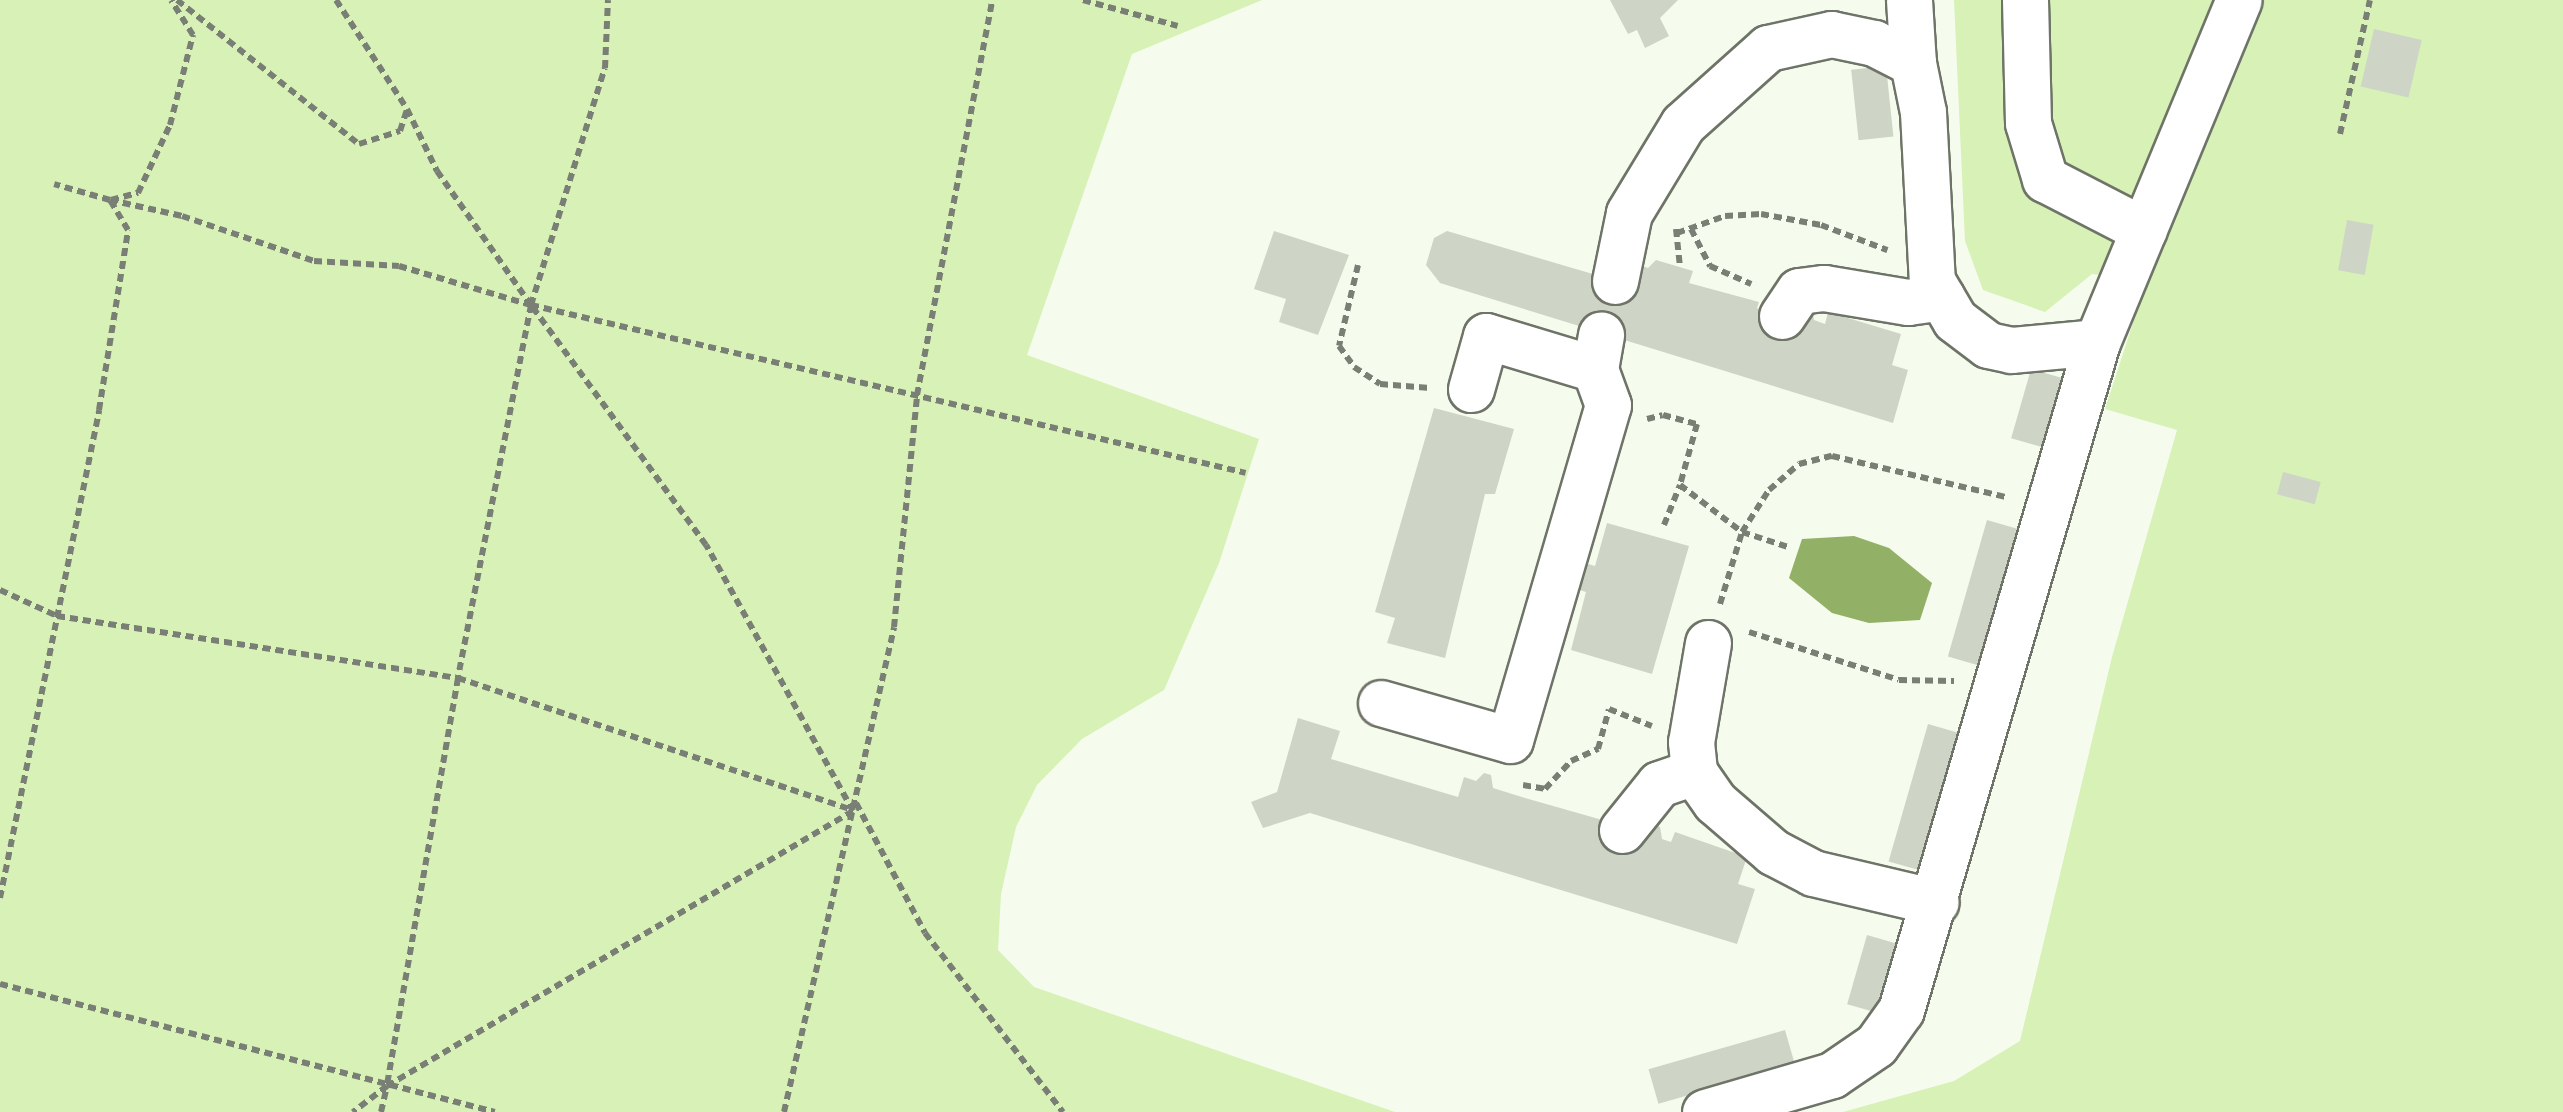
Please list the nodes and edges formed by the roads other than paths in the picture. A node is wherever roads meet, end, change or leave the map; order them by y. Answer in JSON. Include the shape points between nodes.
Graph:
{"nodes":[{"id":1,"x":1909,"y":0,"type":"edge"},
{"id":2,"x":2025,"y":0,"type":"edge"},
{"id":3,"x":2238,"y":0,"type":"edge"},
{"id":4,"x":1913,"y":64,"type":"junction"},
{"id":5,"x":2144,"y":230,"type":"junction"},
{"id":6,"x":1615,"y":281,"type":"dead end"},
{"id":7,"x":1937,"y":289,"type":"junction"},
{"id":8,"x":1782,"y":316,"type":"dead end"},
{"id":9,"x":2098,"y":342,"type":"junction"},
{"id":10,"x":1459,"y":389,"type":"road end"},
{"id":11,"x":1711,"y":633,"type":"road end"},
{"id":12,"x":1380,"y":703,"type":"dead end"},
{"id":13,"x":1694,"y":772,"type":"junction"},
{"id":14,"x":1622,"y":830,"type":"dead end"},
{"id":15,"x":1936,"y":902,"type":"junction"},
{"id":16,"x":1705,"y":1112,"type":"edge"}],
"edges":[{"from":1,"to":4,"type":"street"},
{"from":2,"to":5,"type":"street","via":[[2028,123],[2045,179]]},
{"from":3,"to":5,"type":"street"},
{"from":4,"to":6,"type":"street","via":[[1874,42],[1831,34],[1768,48],[1683,124],[1630,213]]},
{"from":4,"to":7,"type":"street"},
{"from":5,"to":9,"type":"street"},
{"from":7,"to":8,"type":"street","via":[[1908,302],[1824,288],[1798,291]]},
{"from":7,"to":9,"type":"street","via":[[1956,320],[1988,344],[2011,350]]},
{"from":9,"to":15,"type":"street"},
{"from":10,"to":12,"type":"street","via":[[1486,336],[1598,352],[1608,405],[1510,740]]},
{"from":11,"to":13,"type":"street","via":[[1690,742]]},
{"from":13,"to":14,"type":"street","via":[[1660,784]]},
{"from":13,"to":15,"type":"street","via":[[1715,802],[1773,852],[1813,872]]},
{"from":15,"to":16,"type":"street","via":[[1901,1010],[1876,1045],[1832,1075]]}]}
